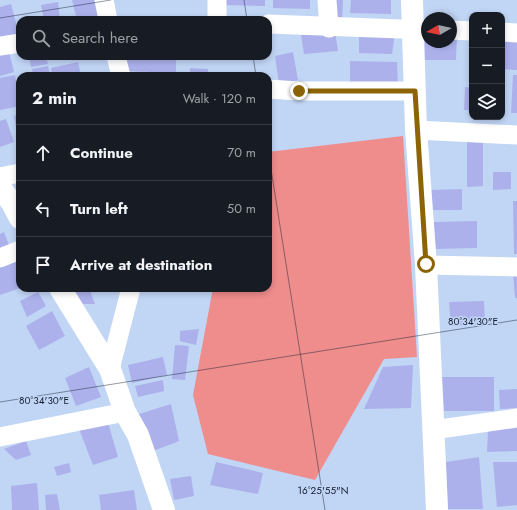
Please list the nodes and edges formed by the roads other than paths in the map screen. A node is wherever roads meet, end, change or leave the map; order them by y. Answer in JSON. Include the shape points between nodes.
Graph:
{"nodes":[{"id":1,"x":104,"y":0,"type":"edge"},
{"id":2,"x":217,"y":0,"type":"edge"},
{"id":3,"x":327,"y":0,"type":"edge"},
{"id":4,"x":412,"y":0,"type":"edge"},
{"id":5,"x":107,"y":16,"type":"edge"},
{"id":6,"x":217,"y":16,"type":"edge"},
{"id":7,"x":272,"y":24,"type":"edge"},
{"id":8,"x":329,"y":28,"type":"junction"},
{"id":9,"x":420,"y":29,"type":"edge"},
{"id":10,"x":457,"y":30,"type":"edge"},
{"id":11,"x":469,"y":31,"type":"edge"},
{"id":12,"x":505,"y":32,"type":"edge"},
{"id":13,"x":517,"y":33,"type":"edge"},
{"id":14,"x":16,"y":44,"type":"edge"},
{"id":15,"x":0,"y":46,"type":"edge"},
{"id":16,"x":117,"y":60,"type":"edge"},
{"id":17,"x":119,"y":72,"type":"edge"},
{"id":18,"x":272,"y":89,"type":"edge"},
{"id":19,"x":415,"y":91,"type":"junction"},
{"id":20,"x":416,"y":130,"type":"junction"},
{"id":21,"x":517,"y":135,"type":"edge"},
{"id":22,"x":16,"y":174,"type":"edge"},
{"id":23,"x":0,"y":177,"type":"edge"},
{"id":24,"x":0,"y":187,"type":"edge"},
{"id":25,"x":16,"y":210,"type":"edge"},
{"id":26,"x":16,"y":252,"type":"edge"},
{"id":27,"x":0,"y":258,"type":"edge"},
{"id":28,"x":426,"y":264,"type":"junction"},
{"id":29,"x":517,"y":266,"type":"edge"},
{"id":30,"x":62,"y":292,"type":"edge"},
{"id":31,"x":130,"y":292,"type":"edge"},
{"id":32,"x":110,"y":369,"type":"junction"},
{"id":33,"x":125,"y":412,"type":"junction"},
{"id":34,"x":517,"y":418,"type":"edge"},
{"id":35,"x":433,"y":430,"type":"junction"},
{"id":36,"x":0,"y":438,"type":"edge"},
{"id":37,"x":164,"y":510,"type":"edge"},
{"id":38,"x":437,"y":510,"type":"edge"}],
"edges":[{"from":1,"to":5,"type":"street"},
{"from":2,"to":6,"type":"street"},
{"from":3,"to":8,"type":"street"},
{"from":4,"to":9,"type":"street"},
{"from":7,"to":8,"type":"street"},
{"from":8,"to":9,"type":"street"},
{"from":9,"to":19,"type":"street"},
{"from":10,"to":11,"type":"street"},
{"from":12,"to":13,"type":"street"},
{"from":14,"to":15,"type":"street"},
{"from":16,"to":17,"type":"street"},
{"from":18,"to":19,"type":"street"},
{"from":19,"to":20,"type":"street"},
{"from":20,"to":21,"type":"street"},
{"from":20,"to":28,"type":"street"},
{"from":22,"to":23,"type":"street"},
{"from":24,"to":25,"type":"street"},
{"from":26,"to":27,"type":"street"},
{"from":28,"to":29,"type":"street"},
{"from":28,"to":35,"type":"street"},
{"from":30,"to":32,"type":"street"},
{"from":31,"to":32,"type":"street"},
{"from":32,"to":33,"type":"street"},
{"from":33,"to":36,"type":"street"},
{"from":33,"to":37,"type":"street","via":[[138,435]]},
{"from":34,"to":35,"type":"street"},
{"from":35,"to":38,"type":"street"}]}
